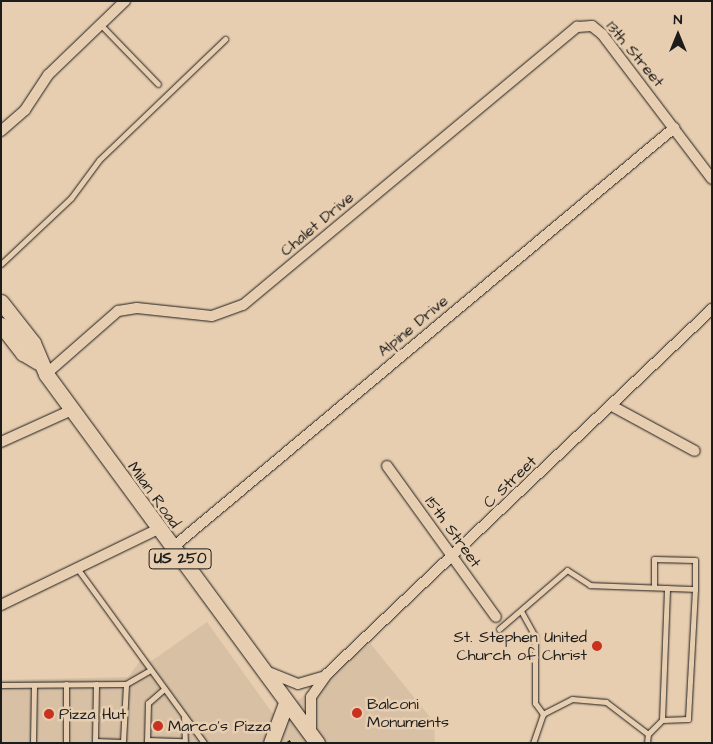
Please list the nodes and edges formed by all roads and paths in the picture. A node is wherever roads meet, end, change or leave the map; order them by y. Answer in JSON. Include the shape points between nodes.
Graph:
{"nodes":[{"id":1,"x":125,"y":1,"type":"edge"},
{"id":2,"x":101,"y":25,"type":"junction"},
{"id":3,"x":584,"y":25,"type":"joint"},
{"id":4,"x":225,"y":39,"type":"dead end"},
{"id":5,"x":158,"y":84,"type":"dead end"},
{"id":6,"x":674,"y":128,"type":"junction"},
{"id":7,"x":1,"y":132,"type":"edge"},
{"id":8,"x":712,"y":179,"type":"edge"},
{"id":9,"x":1,"y":264,"type":"edge"},
{"id":10,"x":1,"y":302,"type":"edge"},
{"id":11,"x":712,"y":309,"type":"edge"},
{"id":12,"x":1,"y":325,"type":"edge"},
{"id":13,"x":42,"y":368,"type":"junction"},
{"id":14,"x":612,"y":406,"type":"junction"},
{"id":15,"x":72,"y":410,"type":"junction"},
{"id":16,"x":1,"y":442,"type":"edge"},
{"id":17,"x":695,"y":451,"type":"dead end"},
{"id":18,"x":387,"y":466,"type":"dead end"},
{"id":19,"x":158,"y":529,"type":"junction"},
{"id":20,"x":172,"y":548,"type":"junction"},
{"id":21,"x":452,"y":558,"type":"junction"},
{"id":22,"x":76,"y":568,"type":"junction"},
{"id":23,"x":654,"y":587,"type":"junction"},
{"id":24,"x":667,"y":588,"type":"junction"},
{"id":25,"x":695,"y":589,"type":"junction"},
{"id":26,"x":1,"y":605,"type":"edge"},
{"id":27,"x":521,"y":611,"type":"junction"},
{"id":28,"x":496,"y":617,"type":"dead end"},
{"id":29,"x":499,"y":629,"type":"dead end"},
{"id":30,"x":260,"y":667,"type":"junction"},
{"id":31,"x":150,"y":670,"type":"junction"},
{"id":32,"x":327,"y":674,"type":"junction"},
{"id":33,"x":66,"y":684,"type":"junction"},
{"id":34,"x":96,"y":684,"type":"junction"},
{"id":35,"x":126,"y":684,"type":"junction"},
{"id":36,"x":1,"y":685,"type":"edge"},
{"id":37,"x":34,"y":685,"type":"junction"},
{"id":38,"x":164,"y":689,"type":"junction"},
{"id":39,"x":286,"y":704,"type":"junction"},
{"id":40,"x":543,"y":714,"type":"junction"},
{"id":41,"x":184,"y":716,"type":"junction"},
{"id":42,"x":662,"y":720,"type":"junction"},
{"id":43,"x":648,"y":734,"type":"junction"},
{"id":44,"x":314,"y":740,"type":"edge"},
{"id":45,"x":107,"y":742,"type":"edge"},
{"id":46,"x":147,"y":742,"type":"edge"},
{"id":47,"x":184,"y":742,"type":"edge"},
{"id":48,"x":33,"y":743,"type":"edge"},
{"id":49,"x":66,"y":743,"type":"edge"},
{"id":50,"x":204,"y":743,"type":"edge"},
{"id":51,"x":271,"y":743,"type":"edge"},
{"id":52,"x":533,"y":743,"type":"edge"},
{"id":53,"x":647,"y":743,"type":"edge"}],
"edges":[{"from":1,"to":2,"type":"street"},
{"from":2,"to":5,"type":"lane"},
{"from":2,"to":7,"type":"street","via":[[46,77],[26,108]]},
{"from":3,"to":6,"type":"street","name":"13th Street","via":[[602,34]]},
{"from":3,"to":13,"type":"street","name":"Chalet Drive","via":[[570,31],[243,305],[212,316],[121,310]]},
{"from":4,"to":9,"type":"lane","via":[[99,160],[71,198]]},
{"from":6,"to":8,"type":"street","name":"13th Street"},
{"from":6,"to":20,"type":"street","name":"Alpine Drive"},
{"from":10,"to":13,"type":"main road","name":"Milan Road","number":"US 250","via":[[33,342]]},
{"from":11,"to":14,"type":"street","name":"C Street"},
{"from":12,"to":13,"type":"main road","name":"Milan Road","number":"US 250","via":[[23,353]]},
{"from":13,"to":15,"type":"main road","name":"Milan Road","number":"US 250"},
{"from":14,"to":17,"type":"street"},
{"from":14,"to":21,"type":"street","name":"C Street"},
{"from":15,"to":16,"type":"street"},
{"from":15,"to":19,"type":"main road","name":"Milan Road","number":"US 250"},
{"from":18,"to":21,"type":"street","name":"15th Street"},
{"from":19,"to":20,"type":"main road","name":"Milan Road","number":"US 250"},
{"from":19,"to":22,"type":"street"},
{"from":20,"to":30,"type":"main road","name":"Milan Road","number":"US 250"},
{"from":21,"to":28,"type":"street","name":"15th Street"},
{"from":21,"to":32,"type":"street","name":"C Street"},
{"from":22,"to":26,"type":"street"},
{"from":22,"to":31,"type":"lane"},
{"from":23,"to":24,"type":"lane"},
{"from":23,"to":25,"type":"lane","via":[[654,559],[695,560]]},
{"from":23,"to":27,"type":"lane","via":[[590,585],[567,570]]},
{"from":24,"to":25,"type":"lane"},
{"from":24,"to":42,"type":"lane"},
{"from":25,"to":42,"type":"lane","via":[[688,719]]},
{"from":27,"to":29,"type":"lane"},
{"from":27,"to":40,"type":"lane","via":[[535,636],[535,703]]},
{"from":30,"to":32,"type":"street","name":"C Street","via":[[298,684]]},
{"from":30,"to":39,"type":"main road","name":"Milan Road","number":"US 250"},
{"from":31,"to":35,"type":"lane"},
{"from":31,"to":38,"type":"lane"},
{"from":32,"to":44,"type":"street","name":"C Street","via":[[311,697]]},
{"from":33,"to":34,"type":"lane"},
{"from":33,"to":37,"type":"lane"},
{"from":33,"to":49,"type":"lane"},
{"from":34,"to":35,"type":"lane"},
{"from":34,"to":45,"type":"lane","via":[[95,741]]},
{"from":35,"to":45,"type":"lane","via":[[123,742]]},
{"from":36,"to":37,"type":"lane"},
{"from":37,"to":48,"type":"lane"},
{"from":38,"to":41,"type":"lane"},
{"from":38,"to":46,"type":"lane","via":[[148,703]]},
{"from":39,"to":44,"type":"main road","name":"Milan Road","number":"US 250"},
{"from":39,"to":51,"type":"main road"},
{"from":40,"to":43,"type":"lane","via":[[556,704],[588,699],[606,702]]},
{"from":40,"to":52,"type":"lane"},
{"from":41,"to":47,"type":"lane"},
{"from":41,"to":50,"type":"lane"},
{"from":42,"to":43,"type":"lane"},
{"from":43,"to":53,"type":"lane"},
{"from":46,"to":47,"type":"lane"}]}
